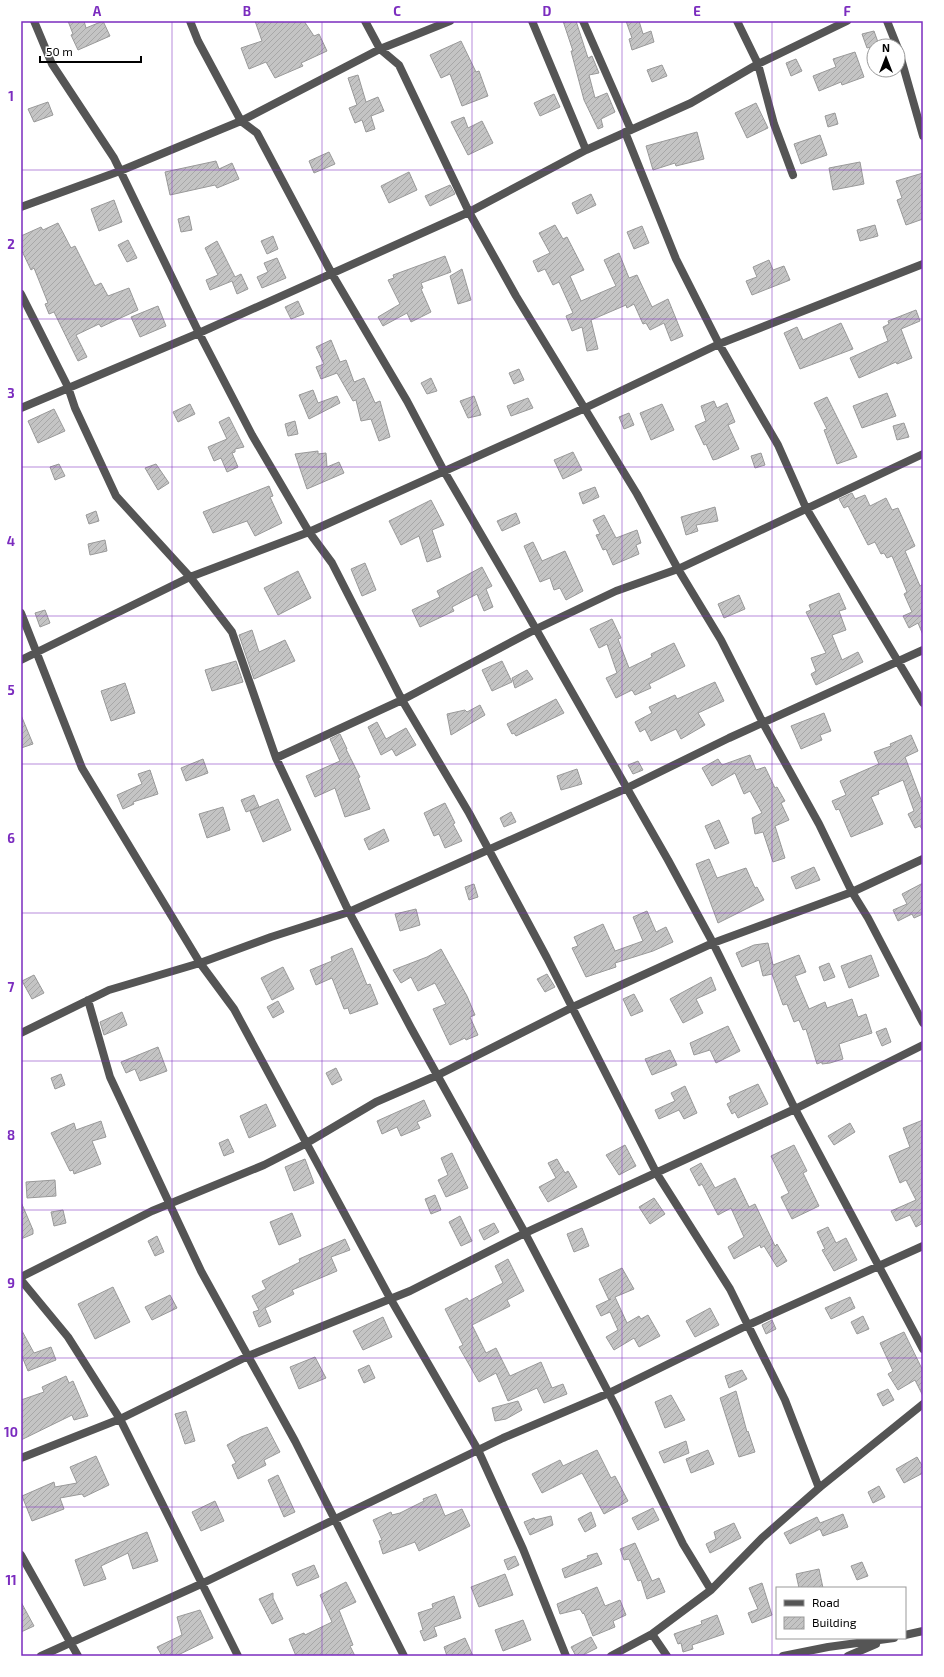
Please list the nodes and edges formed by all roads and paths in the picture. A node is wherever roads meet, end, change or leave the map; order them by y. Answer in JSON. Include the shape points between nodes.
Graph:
{"nodes":[{"id":1,"x":34,"y":21,"type":"edge"},
{"id":2,"x":190,"y":21,"type":"edge"},
{"id":3,"x":365,"y":21,"type":"edge"},
{"id":4,"x":450,"y":21,"type":"edge"},
{"id":5,"x":532,"y":21,"type":"edge"},
{"id":6,"x":583,"y":21,"type":"edge"},
{"id":7,"x":737,"y":21,"type":"edge"},
{"id":8,"x":847,"y":21,"type":"edge"},
{"id":9,"x":887,"y":21,"type":"edge"},
{"id":10,"x":894,"y":38,"type":"edge"},
{"id":11,"x":380,"y":49,"type":"junction"},
{"id":12,"x":758,"y":64,"type":"junction"},
{"id":13,"x":906,"y":75,"type":"edge"},
{"id":14,"x":241,"y":121,"type":"junction"},
{"id":15,"x":628,"y":131,"type":"junction"},
{"id":16,"x":923,"y":136,"type":"edge"},
{"id":17,"x":586,"y":150,"type":"junction"},
{"id":18,"x":120,"y":171,"type":"junction"},
{"id":19,"x":793,"y":174,"type":"dead end"},
{"id":20,"x":21,"y":206,"type":"edge"},
{"id":21,"x":469,"y":212,"type":"junction"},
{"id":22,"x":923,"y":264,"type":"edge"},
{"id":23,"x":332,"y":274,"type":"junction"},
{"id":24,"x":21,"y":294,"type":"edge"},
{"id":25,"x":198,"y":333,"type":"junction"},
{"id":26,"x":719,"y":344,"type":"junction"},
{"id":27,"x":68,"y":387,"type":"junction"},
{"id":28,"x":21,"y":408,"type":"edge"},
{"id":29,"x":585,"y":408,"type":"junction"},
{"id":30,"x":923,"y":454,"type":"edge"},
{"id":31,"x":444,"y":471,"type":"junction"},
{"id":32,"x":806,"y":508,"type":"junction"},
{"id":33,"x":309,"y":532,"type":"junction"},
{"id":34,"x":678,"y":569,"type":"junction"},
{"id":35,"x":190,"y":577,"type":"junction"},
{"id":36,"x":21,"y":613,"type":"edge"},
{"id":37,"x":536,"y":629,"type":"junction"},
{"id":38,"x":923,"y":650,"type":"edge"},
{"id":39,"x":37,"y":653,"type":"junction"},
{"id":40,"x":21,"y":660,"type":"edge"},
{"id":41,"x":899,"y":661,"type":"junction"},
{"id":42,"x":402,"y":700,"type":"junction"},
{"id":43,"x":923,"y":703,"type":"edge"},
{"id":44,"x":763,"y":723,"type":"junction"},
{"id":45,"x":276,"y":758,"type":"junction"},
{"id":46,"x":627,"y":788,"type":"junction"},
{"id":47,"x":488,"y":849,"type":"junction"},
{"id":48,"x":923,"y":859,"type":"edge"},
{"id":49,"x":852,"y":892,"type":"junction"},
{"id":50,"x":350,"y":912,"type":"junction"},
{"id":51,"x":713,"y":943,"type":"junction"},
{"id":52,"x":200,"y":963,"type":"junction"},
{"id":53,"x":88,"y":1000,"type":"junction"},
{"id":54,"x":573,"y":1007,"type":"junction"},
{"id":55,"x":923,"y":1023,"type":"edge"},
{"id":56,"x":21,"y":1033,"type":"edge"},
{"id":57,"x":923,"y":1045,"type":"edge"},
{"id":58,"x":438,"y":1075,"type":"junction"},
{"id":59,"x":795,"y":1109,"type":"junction"},
{"id":60,"x":305,"y":1144,"type":"junction"},
{"id":61,"x":657,"y":1174,"type":"junction"},
{"id":62,"x":170,"y":1205,"type":"junction"},
{"id":63,"x":525,"y":1233,"type":"junction"},
{"id":64,"x":923,"y":1246,"type":"edge"},
{"id":65,"x":880,"y":1267,"type":"junction"},
{"id":66,"x":21,"y":1277,"type":"edge"},
{"id":67,"x":21,"y":1280,"type":"edge"},
{"id":68,"x":390,"y":1298,"type":"junction"},
{"id":69,"x":748,"y":1325,"type":"junction"},
{"id":70,"x":923,"y":1349,"type":"edge"},
{"id":71,"x":248,"y":1356,"type":"junction"},
{"id":72,"x":609,"y":1393,"type":"junction"},
{"id":73,"x":923,"y":1404,"type":"edge"},
{"id":74,"x":120,"y":1419,"type":"junction"},
{"id":75,"x":478,"y":1450,"type":"junction"},
{"id":76,"x":21,"y":1458,"type":"edge"},
{"id":77,"x":819,"y":1488,"type":"junction"},
{"id":78,"x":334,"y":1519,"type":"junction"},
{"id":79,"x":21,"y":1555,"type":"edge"},
{"id":80,"x":201,"y":1584,"type":"junction"},
{"id":81,"x":711,"y":1590,"type":"junction"},
{"id":82,"x":923,"y":1631,"type":"edge"},
{"id":83,"x":652,"y":1634,"type":"junction"},
{"id":84,"x":906,"y":1635,"type":"edge"},
{"id":85,"x":889,"y":1639,"type":"edge"},
{"id":86,"x":884,"y":1640,"type":"junction"},
{"id":87,"x":72,"y":1643,"type":"junction"},
{"id":88,"x":41,"y":1656,"type":"edge"},
{"id":89,"x":78,"y":1656,"type":"edge"},
{"id":90,"x":238,"y":1656,"type":"edge"},
{"id":91,"x":404,"y":1656,"type":"edge"},
{"id":92,"x":566,"y":1656,"type":"edge"},
{"id":93,"x":611,"y":1656,"type":"edge"},
{"id":94,"x":667,"y":1656,"type":"edge"},
{"id":95,"x":783,"y":1656,"type":"edge"},
{"id":96,"x":848,"y":1656,"type":"edge"}],
"edges":[{"from":1,"to":18,"type":"street","via":[[52,64]]},
{"from":2,"to":14,"type":"street"},
{"from":3,"to":11,"type":"street"},
{"from":4,"to":11,"type":"street"},
{"from":5,"to":17,"type":"street"},
{"from":6,"to":15,"type":"street"},
{"from":7,"to":12,"type":"street"},
{"from":8,"to":12,"type":"street"},
{"from":9,"to":10,"type":"street"},
{"from":11,"to":14,"type":"street"},
{"from":11,"to":21,"type":"street","via":[[399,65]]},
{"from":12,"to":15,"type":"street","via":[[691,103]]},
{"from":12,"to":19,"type":"street","via":[[774,124]]},
{"from":13,"to":16,"type":"street"},
{"from":14,"to":18,"type":"street"},
{"from":14,"to":23,"type":"street","via":[[257,133]]},
{"from":15,"to":17,"type":"street"},
{"from":15,"to":26,"type":"street","via":[[676,259]]},
{"from":17,"to":21,"type":"street"},
{"from":18,"to":20,"type":"street"},
{"from":18,"to":25,"type":"street"},
{"from":21,"to":23,"type":"street"},
{"from":21,"to":29,"type":"street","via":[[516,296]]},
{"from":22,"to":26,"type":"street"},
{"from":23,"to":25,"type":"street"},
{"from":23,"to":31,"type":"street","via":[[407,401]]},
{"from":24,"to":27,"type":"street"},
{"from":25,"to":27,"type":"street"},
{"from":25,"to":33,"type":"street","via":[[252,435]]},
{"from":26,"to":29,"type":"street"},
{"from":26,"to":32,"type":"street","via":[[778,445]]},
{"from":27,"to":28,"type":"street"},
{"from":27,"to":35,"type":"street","via":[[75,408],[116,496]]},
{"from":29,"to":31,"type":"street"},
{"from":29,"to":34,"type":"street","via":[[637,494]]},
{"from":30,"to":32,"type":"street"},
{"from":31,"to":33,"type":"street"},
{"from":31,"to":37,"type":"street"},
{"from":32,"to":34,"type":"street"},
{"from":32,"to":41,"type":"street"},
{"from":33,"to":35,"type":"street"},
{"from":33,"to":42,"type":"street","via":[[332,563]]},
{"from":34,"to":37,"type":"street","via":[[616,591]]},
{"from":34,"to":44,"type":"street","via":[[721,640]]},
{"from":35,"to":39,"type":"street"},
{"from":35,"to":45,"type":"street","via":[[232,632]]},
{"from":36,"to":39,"type":"street"},
{"from":37,"to":42,"type":"street"},
{"from":37,"to":46,"type":"street"},
{"from":38,"to":41,"type":"street"},
{"from":39,"to":40,"type":"street"},
{"from":39,"to":52,"type":"street","via":[[82,768]]},
{"from":41,"to":43,"type":"street"},
{"from":41,"to":44,"type":"street"},
{"from":42,"to":45,"type":"street"},
{"from":42,"to":47,"type":"street"},
{"from":44,"to":46,"type":"street"},
{"from":44,"to":49,"type":"street","via":[[819,824]]},
{"from":45,"to":50,"type":"street"},
{"from":46,"to":47,"type":"street"},
{"from":46,"to":51,"type":"street"},
{"from":47,"to":50,"type":"street"},
{"from":47,"to":54,"type":"street"},
{"from":48,"to":49,"type":"street"},
{"from":49,"to":51,"type":"street"},
{"from":49,"to":55,"type":"street"},
{"from":50,"to":52,"type":"street"},
{"from":50,"to":58,"type":"street","via":[[407,1022]]},
{"from":51,"to":54,"type":"street"},
{"from":51,"to":59,"type":"street"},
{"from":52,"to":53,"type":"street","via":[[109,990]]},
{"from":52,"to":60,"type":"street","via":[[234,1009]]},
{"from":53,"to":56,"type":"street"},
{"from":53,"to":62,"type":"street","via":[[110,1077]]},
{"from":54,"to":58,"type":"street"},
{"from":54,"to":61,"type":"street"},
{"from":57,"to":59,"type":"street"},
{"from":58,"to":60,"type":"street","via":[[376,1102]]},
{"from":58,"to":63,"type":"street"},
{"from":59,"to":61,"type":"street"},
{"from":59,"to":65,"type":"street"},
{"from":60,"to":62,"type":"street","via":[[264,1165]]},
{"from":60,"to":68,"type":"street"},
{"from":61,"to":63,"type":"street"},
{"from":61,"to":69,"type":"street","via":[[730,1289]]},
{"from":62,"to":66,"type":"street","via":[[152,1211]]},
{"from":62,"to":71,"type":"street","via":[[201,1272]]},
{"from":63,"to":68,"type":"street","via":[[410,1291]]},
{"from":63,"to":72,"type":"street"},
{"from":64,"to":65,"type":"street"},
{"from":65,"to":69,"type":"street"},
{"from":65,"to":70,"type":"street"},
{"from":67,"to":74,"type":"street","via":[[68,1337]]},
{"from":68,"to":71,"type":"street"},
{"from":68,"to":75,"type":"street"},
{"from":69,"to":72,"type":"street"},
{"from":69,"to":77,"type":"street","via":[[785,1400]]},
{"from":71,"to":74,"type":"street"},
{"from":71,"to":78,"type":"street"},
{"from":72,"to":75,"type":"street"},
{"from":72,"to":81,"type":"street","via":[[683,1544]]},
{"from":73,"to":77,"type":"street"},
{"from":74,"to":76,"type":"street"},
{"from":74,"to":80,"type":"street"},
{"from":75,"to":78,"type":"street"},
{"from":75,"to":92,"type":"street","via":[[523,1549]]},
{"from":77,"to":81,"type":"street","via":[[762,1538]]},
{"from":78,"to":80,"type":"street"},
{"from":78,"to":91,"type":"street"},
{"from":79,"to":87,"type":"street"},
{"from":80,"to":87,"type":"street"},
{"from":80,"to":90,"type":"street"},
{"from":81,"to":83,"type":"street"},
{"from":82,"to":84,"type":"street"},
{"from":83,"to":93,"type":"street"},
{"from":83,"to":94,"type":"street"},
{"from":85,"to":86,"type":"street"},
{"from":86,"to":95,"type":"street"},
{"from":86,"to":96,"type":"street"},
{"from":87,"to":88,"type":"street"},
{"from":87,"to":89,"type":"street"}]}
